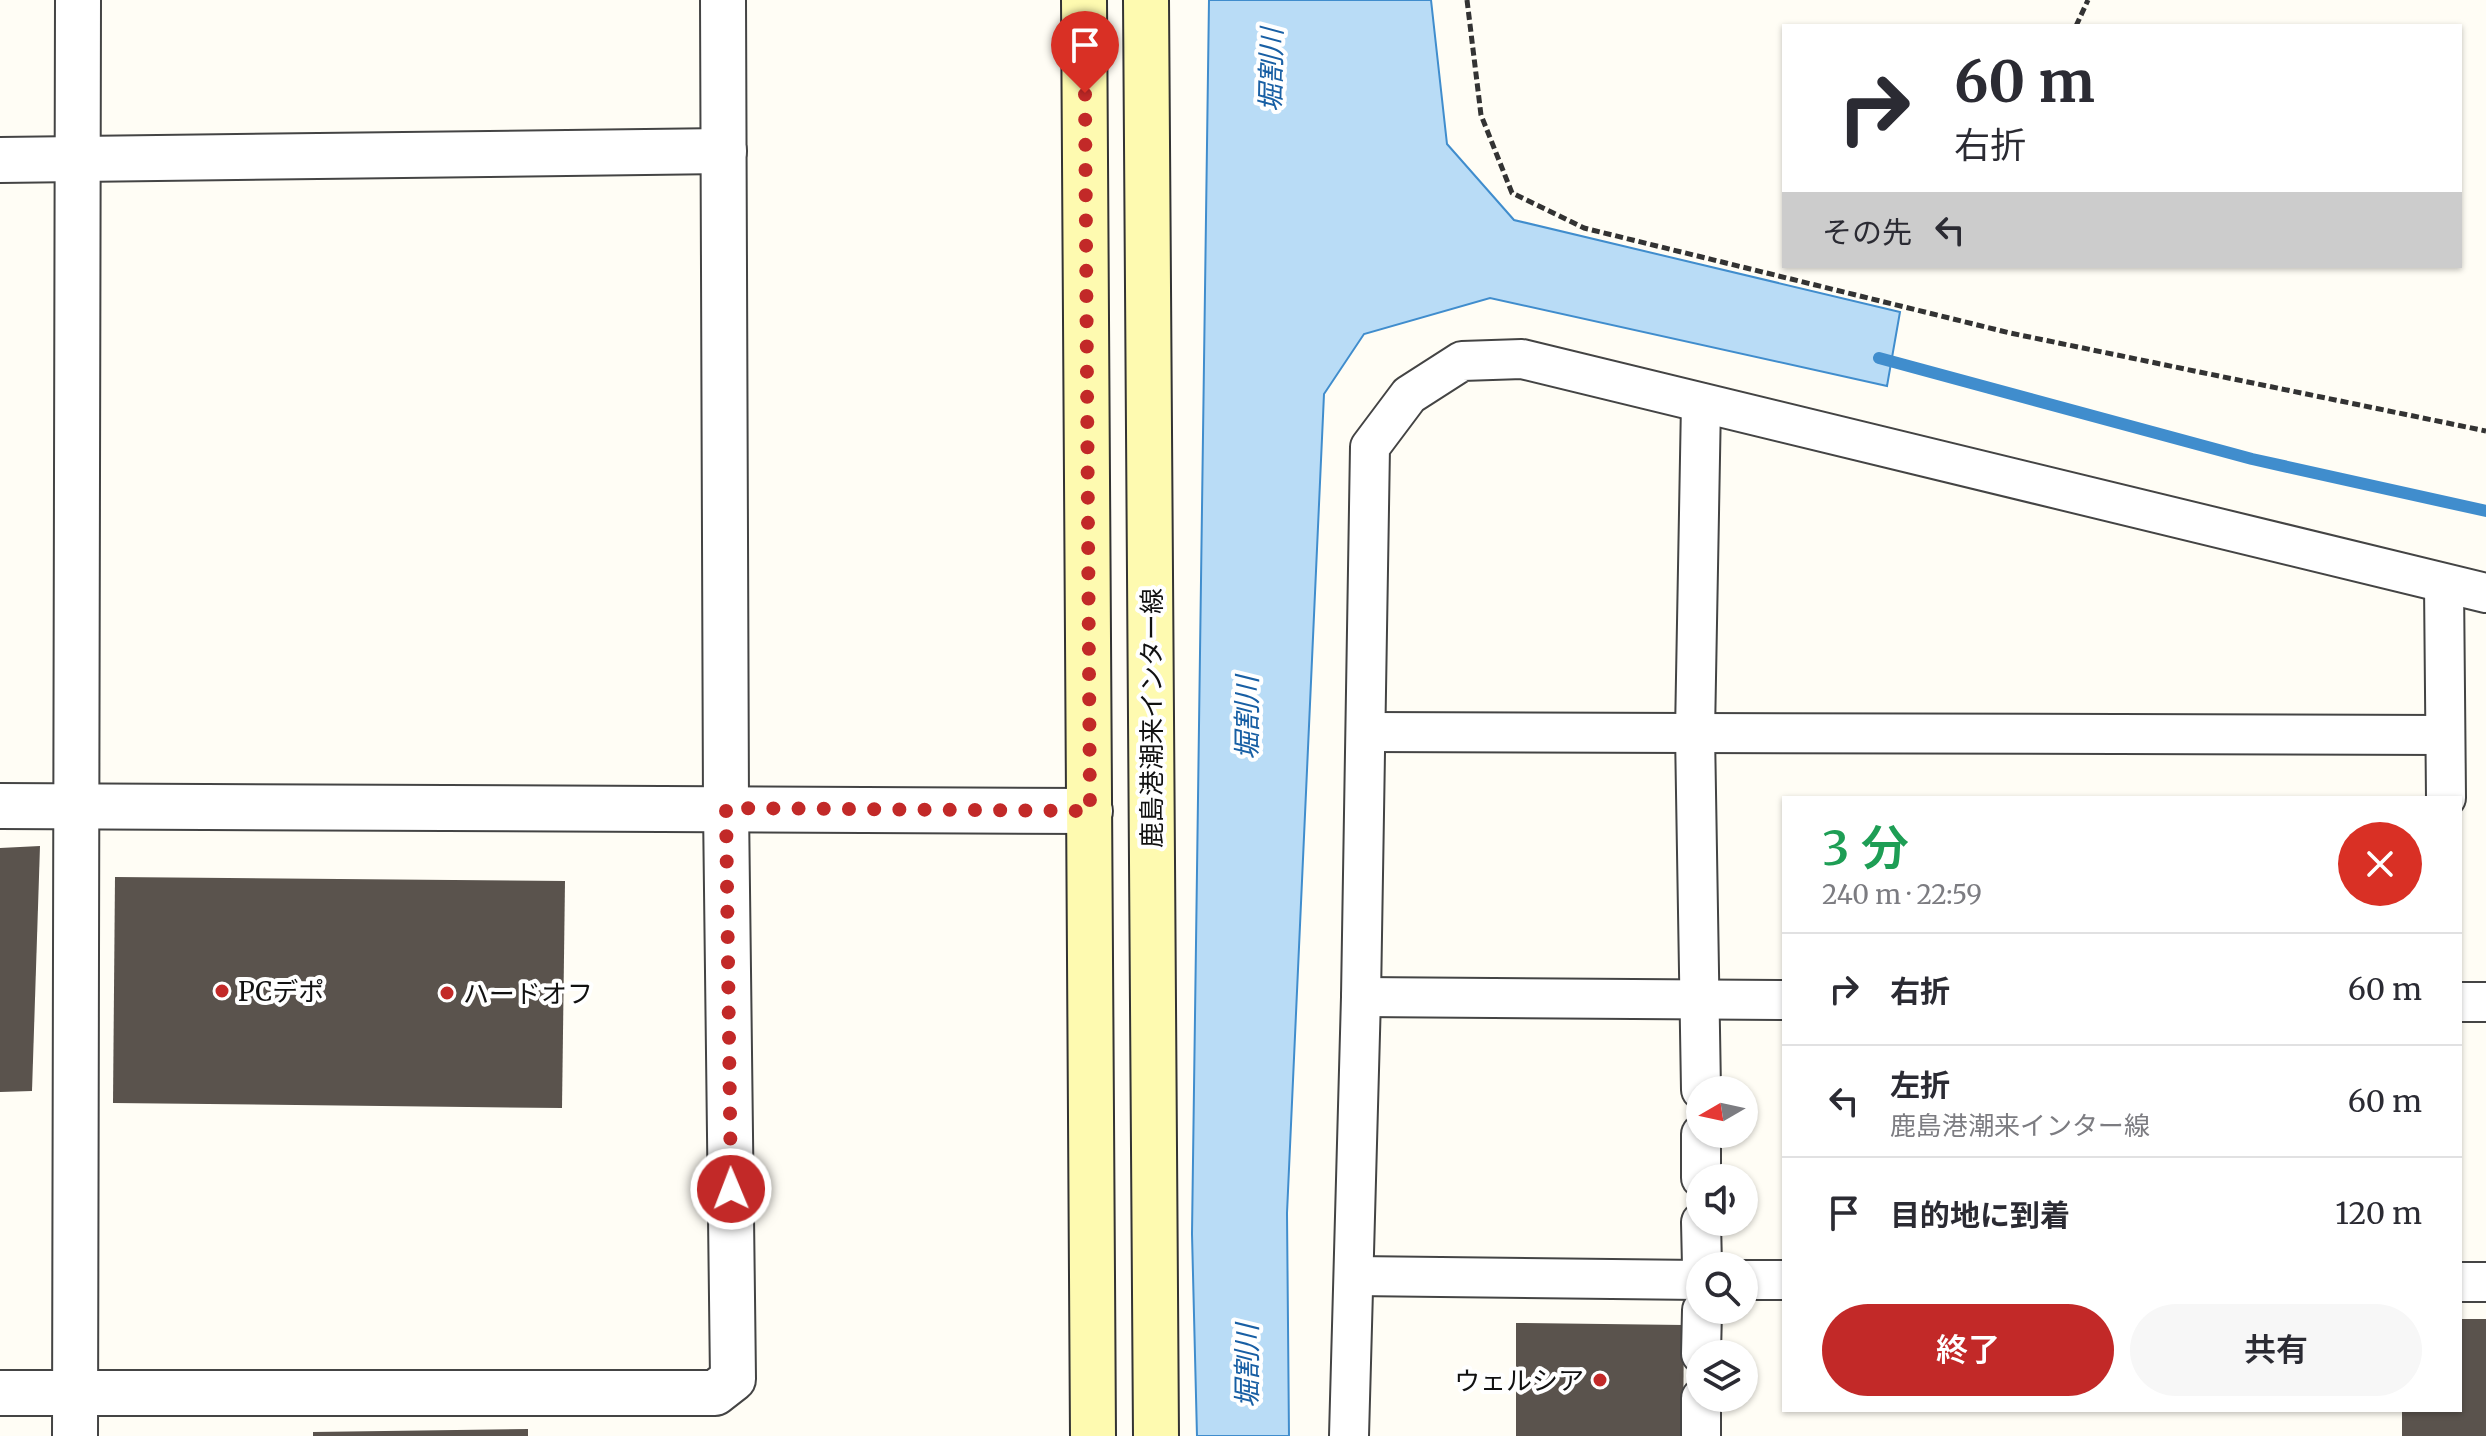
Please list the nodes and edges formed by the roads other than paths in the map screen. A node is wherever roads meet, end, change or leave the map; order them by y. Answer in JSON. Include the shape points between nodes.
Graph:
{"nodes":[{"id":1,"x":78,"y":0,"type":"edge"},
{"id":2,"x":723,"y":0,"type":"edge"},
{"id":3,"x":1084,"y":0,"type":"edge"},
{"id":4,"x":1146,"y":0,"type":"edge"},
{"id":5,"x":724,"y":151,"type":"junction"},
{"id":6,"x":0,"y":160,"type":"edge"},
{"id":7,"x":78,"y":160,"type":"junction"},
{"id":8,"x":1701,"y":403,"type":"junction"},
{"id":9,"x":2444,"y":584,"type":"junction"},
{"id":10,"x":2486,"y":593,"type":"edge"},
{"id":11,"x":1366,"y":732,"type":"junction"},
{"id":12,"x":1695,"y":733,"type":"junction"},
{"id":13,"x":2444,"y":735,"type":"junction"},
{"id":14,"x":2446,"y":796,"type":"edge"},
{"id":15,"x":0,"y":806,"type":"edge"},
{"id":16,"x":76,"y":806,"type":"junction"},
{"id":17,"x":726,"y":808,"type":"junction"},
{"id":18,"x":1090,"y":811,"type":"junction"},
{"id":19,"x":1361,"y":997,"type":"junction"},
{"id":20,"x":1701,"y":1000,"type":"junction"},
{"id":21,"x":1782,"y":1000,"type":"edge"},
{"id":22,"x":2462,"y":1002,"type":"edge"},
{"id":23,"x":2486,"y":1002,"type":"edge"},
{"id":24,"x":1701,"y":1076,"type":"edge"},
{"id":25,"x":1355,"y":1276,"type":"junction"},
{"id":26,"x":1686,"y":1280,"type":"edge"},
{"id":27,"x":1758,"y":1280,"type":"edge"},
{"id":28,"x":1782,"y":1280,"type":"edge"},
{"id":29,"x":2462,"y":1282,"type":"edge"},
{"id":30,"x":2486,"y":1282,"type":"edge"},
{"id":31,"x":0,"y":1393,"type":"edge"},
{"id":32,"x":1701,"y":1412,"type":"edge"},
{"id":33,"x":75,"y":1415,"type":"edge"},
{"id":34,"x":1093,"y":1436,"type":"edge"},
{"id":35,"x":1156,"y":1436,"type":"edge"},
{"id":36,"x":1349,"y":1436,"type":"edge"},
{"id":37,"x":1701,"y":1436,"type":"edge"}],
"edges":[{"from":1,"to":7,"type":"street"},
{"from":2,"to":5,"type":"street"},
{"from":3,"to":18,"type":"main road"},
{"from":4,"to":35,"type":"main road","name":"鹿島港潮来インター線"},
{"from":5,"to":7,"type":"street"},
{"from":5,"to":17,"type":"street"},
{"from":6,"to":7,"type":"street"},
{"from":7,"to":16,"type":"street"},
{"from":8,"to":9,"type":"street"},
{"from":8,"to":11,"type":"street","via":[[1522,359],[1462,361],[1409,395],[1370,447]]},
{"from":8,"to":12,"type":"street"},
{"from":9,"to":10,"type":"street"},
{"from":9,"to":13,"type":"street"},
{"from":11,"to":12,"type":"street"},
{"from":11,"to":19,"type":"street"},
{"from":12,"to":13,"type":"street"},
{"from":12,"to":20,"type":"street"},
{"from":13,"to":14,"type":"street"},
{"from":15,"to":16,"type":"street"},
{"from":16,"to":17,"type":"street"},
{"from":16,"to":33,"type":"street"},
{"from":17,"to":18,"type":"street"},
{"from":17,"to":33,"type":"street","via":[[733,1379],[715,1393]]},
{"from":18,"to":34,"type":"main road"},
{"from":19,"to":20,"type":"street"},
{"from":19,"to":25,"type":"street"},
{"from":20,"to":21,"type":"street"},
{"from":20,"to":24,"type":"street"},
{"from":22,"to":23,"type":"street"},
{"from":25,"to":26,"type":"street"},
{"from":25,"to":36,"type":"street"},
{"from":27,"to":28,"type":"street"},
{"from":29,"to":30,"type":"street"},
{"from":31,"to":33,"type":"street"},
{"from":32,"to":37,"type":"street"}]}
